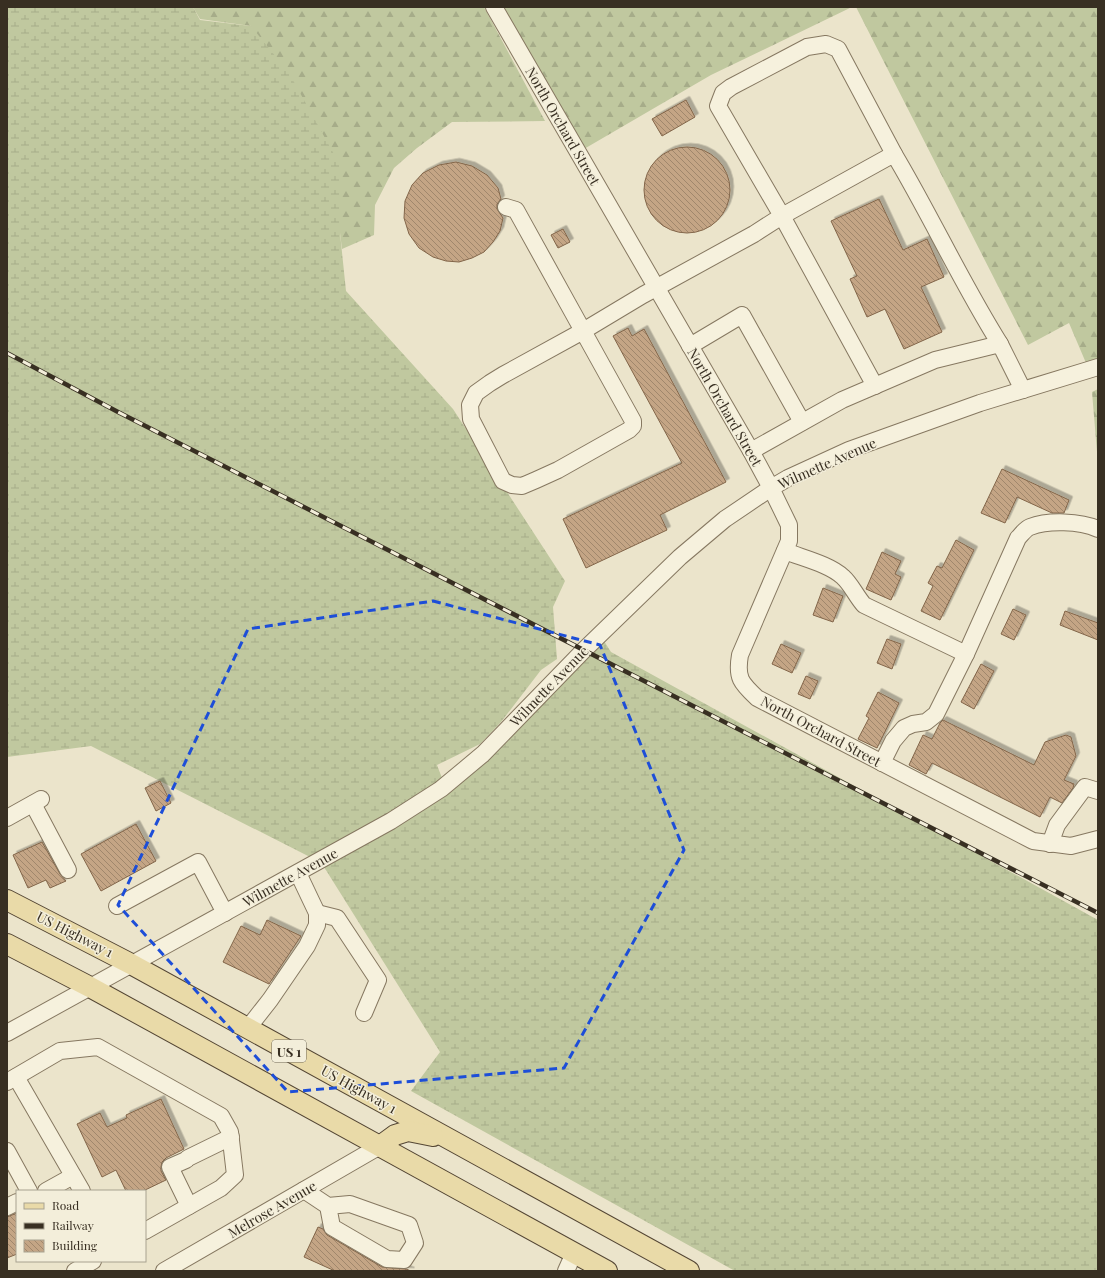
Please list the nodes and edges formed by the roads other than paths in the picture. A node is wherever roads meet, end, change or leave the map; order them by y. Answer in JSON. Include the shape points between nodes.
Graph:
{"nodes":[{"id":1,"x":494,"y":7,"type":"edge"},
{"id":2,"x":894,"y":154,"type":"junction"},
{"id":3,"x":506,"y":207,"type":"dead end"},
{"id":4,"x":782,"y":216,"type":"junction"},
{"id":5,"x":656,"y":287,"type":"junction"},
{"id":6,"x":583,"y":331,"type":"junction"},
{"id":7,"x":1000,"y":344,"type":"junction"},
{"id":8,"x":690,"y":346,"type":"junction"},
{"id":9,"x":1098,"y":367,"type":"edge"},
{"id":10,"x":875,"y":386,"type":"junction"},
{"id":11,"x":1023,"y":390,"type":"junction"},
{"id":12,"x":802,"y":422,"type":"junction"},
{"id":13,"x":751,"y":451,"type":"junction"},
{"id":14,"x":771,"y":488,"type":"junction"},
{"id":15,"x":1098,"y":529,"type":"edge"},
{"id":16,"x":785,"y":551,"type":"junction"},
{"id":17,"x":966,"y":654,"type":"junction"},
{"id":18,"x":882,"y":763,"type":"junction"},
{"id":19,"x":1098,"y":791,"type":"edge"},
{"id":20,"x":7,"y":818,"type":"edge"},
{"id":21,"x":1098,"y":839,"type":"edge"},
{"id":22,"x":1050,"y":844,"type":"junction"},
{"id":23,"x":68,"y":870,"type":"dead end"},
{"id":24,"x":298,"y":872,"type":"junction"},
{"id":25,"x":7,"y":900,"type":"edge"},
{"id":26,"x":116,"y":906,"type":"dead end"},
{"id":27,"x":225,"y":913,"type":"junction"},
{"id":28,"x":317,"y":913,"type":"junction"},
{"id":29,"x":7,"y":944,"type":"edge"},
{"id":30,"x":131,"y":964,"type":"junction"},
{"id":31,"x":90,"y":987,"type":"junction"},
{"id":32,"x":364,"y":1013,"type":"dead end"},
{"id":33,"x":248,"y":1028,"type":"junction"},
{"id":34,"x":7,"y":1033,"type":"edge"},
{"id":35,"x":12,"y":1079,"type":"edge"},
{"id":36,"x":230,"y":1135,"type":"junction"},
{"id":37,"x":448,"y":1138,"type":"junction"},
{"id":38,"x":380,"y":1146,"type":"junction"},
{"id":39,"x":7,"y":1151,"type":"edge"},
{"id":40,"x":73,"y":1176,"type":"junction"},
{"id":41,"x":28,"y":1190,"type":"edge"},
{"id":42,"x":48,"y":1190,"type":"edge"},
{"id":43,"x":81,"y":1190,"type":"edge"},
{"id":44,"x":304,"y":1190,"type":"junction"},
{"id":45,"x":16,"y":1202,"type":"edge"},
{"id":46,"x":189,"y":1206,"type":"junction"},
{"id":47,"x":328,"y":1206,"type":"junction"},
{"id":48,"x":7,"y":1207,"type":"edge"},
{"id":49,"x":146,"y":1230,"type":"edge"},
{"id":50,"x":574,"y":1253,"type":"junction"},
{"id":51,"x":68,"y":1262,"type":"edge"},
{"id":52,"x":91,"y":1262,"type":"edge"},
{"id":53,"x":74,"y":1271,"type":"edge"},
{"id":54,"x":164,"y":1271,"type":"edge"},
{"id":55,"x":566,"y":1271,"type":"edge"},
{"id":56,"x":607,"y":1271,"type":"edge"},
{"id":57,"x":689,"y":1271,"type":"edge"}],
"edges":[{"from":1,"to":5,"type":"street","name":"North Orchard Street"},
{"from":2,"to":4,"type":"street"},
{"from":2,"to":4,"type":"street","via":[[838,49],[826,44],[808,47],[731,87],[723,93],[718,106]]},
{"from":2,"to":7,"type":"street","via":[[977,307]]},
{"from":3,"to":6,"type":"street","via":[[516,210]]},
{"from":4,"to":5,"type":"street"},
{"from":4,"to":10,"type":"street"},
{"from":5,"to":6,"type":"street"},
{"from":5,"to":8,"type":"street","name":"North Orchard Street"},
{"from":6,"to":6,"type":"street","via":[[490,383],[476,393],[470,406],[471,419],[504,481],[512,485],[522,486],[558,470],[633,426]]},
{"from":7,"to":10,"type":"street","via":[[935,360]]},
{"from":7,"to":11,"type":"street"},
{"from":8,"to":12,"type":"street","via":[[742,315]]},
{"from":8,"to":13,"type":"street","name":"North Orchard Street"},
{"from":9,"to":11,"type":"street","name":"Wilmette Avenue"},
{"from":10,"to":12,"type":"street","via":[[842,400]]},
{"from":11,"to":14,"type":"street","name":"Wilmette Avenue","via":[[849,450]]},
{"from":12,"to":13,"type":"street"},
{"from":13,"to":14,"type":"street","name":"North Orchard Street"},
{"from":14,"to":16,"type":"street","name":"North Orchard Street","via":[[789,525],[789,541]]},
{"from":14,"to":24,"type":"street","name":"Wilmette Avenue","via":[[725,520],[680,557],[584,650],[483,754],[441,788],[391,821]]},
{"from":15,"to":17,"type":"street","via":[[1079,523],[1044,523],[1028,527],[1018,538]]},
{"from":16,"to":17,"type":"street","via":[[828,567],[844,577],[864,604]]},
{"from":16,"to":18,"type":"street","name":"North Orchard Street","via":[[740,655],[738,664],[743,685],[757,698]]},
{"from":17,"to":18,"type":"street","via":[[936,714],[926,722],[904,728],[893,741]]},
{"from":18,"to":22,"type":"street","name":"North Orchard Street","via":[[1033,842]]},
{"from":19,"to":22,"type":"street","via":[[1085,787],[1057,825]]},
{"from":20,"to":23,"type":"street","via":[[37,801]]},
{"from":21,"to":22,"type":"street","name":"North Orchard Street","via":[[1071,846]]},
{"from":24,"to":27,"type":"street","name":"Wilmette Avenue"},
{"from":24,"to":28,"type":"street"},
{"from":25,"to":30,"type":"main road","name":"US Highway 1","number":"US 1"},
{"from":26,"to":27,"type":"street","via":[[198,862]]},
{"from":27,"to":30,"type":"street","name":"Wilmette Avenue"},
{"from":28,"to":32,"type":"street","via":[[337,918],[378,980]]},
{"from":28,"to":33,"type":"street","via":[[317,925],[307,946]]},
{"from":29,"to":31,"type":"main road"},
{"from":30,"to":31,"type":"street","name":"Wilmette Avenue"},
{"from":30,"to":33,"type":"main road","name":"US Highway 1","number":"US 1"},
{"from":31,"to":34,"type":"street","name":"Wilmette Avenue"},
{"from":31,"to":38,"type":"main road"},
{"from":33,"to":37,"type":"main road","name":"US Highway 1","number":"US 1"},
{"from":35,"to":36,"type":"street","via":[[60,1051],[98,1047],[220,1116]]},
{"from":35,"to":40,"type":"street"},
{"from":36,"to":46,"type":"street","via":[[235,1175],[221,1188]]},
{"from":36,"to":46,"type":"street","via":[[170,1167]]},
{"from":37,"to":38,"type":"main road","via":[[408,1131],[395,1134]]},
{"from":37,"to":57,"type":"main road","name":"US Highway 1","number":"US 1"},
{"from":38,"to":44,"type":"street","name":"Melrose Avenue"},
{"from":38,"to":50,"type":"main road"},
{"from":39,"to":41,"type":"street"},
{"from":40,"to":42,"type":"street"},
{"from":40,"to":43,"type":"street"},
{"from":44,"to":47,"type":"street"},
{"from":44,"to":54,"type":"street","name":"Melrose Avenue"},
{"from":45,"to":48,"type":"street"},
{"from":46,"to":49,"type":"street"},
{"from":47,"to":47,"type":"street","via":[[350,1204],[409,1225],[415,1243],[404,1260],[387,1259],[332,1227]]},
{"from":50,"to":55,"type":"street"},
{"from":50,"to":56,"type":"main road"},
{"from":51,"to":53,"type":"street"},
{"from":52,"to":53,"type":"street"}]}
